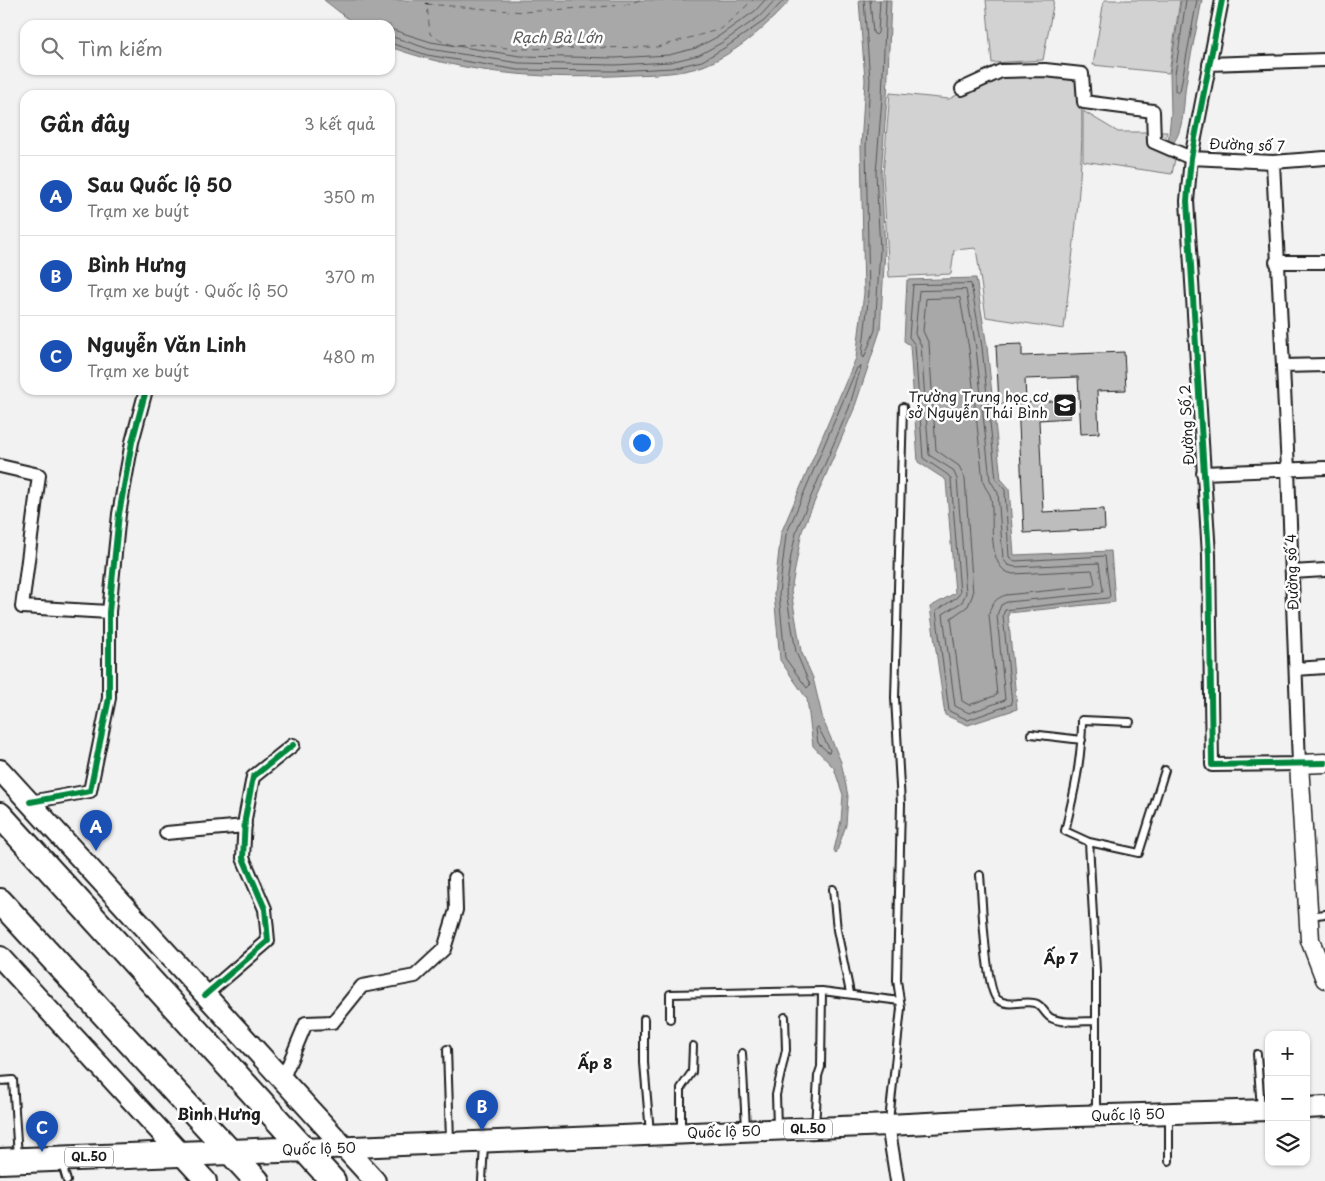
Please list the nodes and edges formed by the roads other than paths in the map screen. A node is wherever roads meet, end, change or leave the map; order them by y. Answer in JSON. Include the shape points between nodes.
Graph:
{"nodes":[{"id":1,"x":1222,"y":0,"type":"edge"},
{"id":2,"x":1325,"y":60,"type":"edge"},
{"id":3,"x":1209,"y":64,"type":"junction"},
{"id":4,"x":962,"y":88,"type":"dead end"},
{"id":5,"x":1191,"y":158,"type":"junction"},
{"id":6,"x":1325,"y":158,"type":"edge"},
{"id":7,"x":1273,"y":162,"type":"junction"},
{"id":8,"x":1276,"y":262,"type":"junction"},
{"id":9,"x":1325,"y":262,"type":"edge"},
{"id":10,"x":1325,"y":365,"type":"edge"},
{"id":11,"x":1283,"y":366,"type":"junction"},
{"id":12,"x":145,"y":395,"type":"edge"},
{"id":13,"x":903,"y":407,"type":"dead end"},
{"id":14,"x":0,"y":466,"type":"edge"},
{"id":15,"x":1325,"y":468,"type":"edge"},
{"id":16,"x":1288,"y":470,"type":"junction"},
{"id":17,"x":1203,"y":473,"type":"junction"},
{"id":18,"x":1325,"y":570,"type":"edge"},
{"id":19,"x":1292,"y":572,"type":"junction"},
{"id":20,"x":109,"y":612,"type":"junction"},
{"id":21,"x":1325,"y":667,"type":"edge"},
{"id":22,"x":1296,"y":669,"type":"junction"},
{"id":23,"x":1130,"y":722,"type":"dead end"},
{"id":24,"x":1031,"y":734,"type":"dead end"},
{"id":25,"x":1082,"y":740,"type":"junction"},
{"id":26,"x":293,"y":746,"type":"dead end"},
{"id":27,"x":1325,"y":763,"type":"edge"},
{"id":28,"x":1299,"y":764,"type":"junction"},
{"id":29,"x":0,"y":770,"type":"edge"},
{"id":30,"x":1165,"y":770,"type":"dead end"},
{"id":31,"x":30,"y":802,"type":"junction"},
{"id":32,"x":0,"y":815,"type":"edge"},
{"id":33,"x":245,"y":826,"type":"junction"},
{"id":34,"x":166,"y":833,"type":"dead end"},
{"id":35,"x":1089,"y":842,"type":"junction"},
{"id":36,"x":980,"y":875,"type":"dead end"},
{"id":37,"x":455,"y":878,"type":"dead end"},
{"id":38,"x":833,"y":889,"type":"dead end"},
{"id":39,"x":0,"y":901,"type":"edge"},
{"id":40,"x":1325,"y":914,"type":"edge"},
{"id":41,"x":1307,"y":916,"type":"junction"},
{"id":42,"x":0,"y":957,"type":"edge"},
{"id":43,"x":1325,"y":979,"type":"edge"},
{"id":44,"x":822,"y":991,"type":"junction"},
{"id":45,"x":850,"y":993,"type":"junction"},
{"id":46,"x":205,"y":995,"type":"junction"},
{"id":47,"x":900,"y":1001,"type":"junction"},
{"id":48,"x":785,"y":1017,"type":"dead end"},
{"id":49,"x":644,"y":1019,"type":"dead end"},
{"id":50,"x":670,"y":1019,"type":"dead end"},
{"id":51,"x":1096,"y":1021,"type":"junction"},
{"id":52,"x":693,"y":1046,"type":"dead end"},
{"id":53,"x":447,"y":1049,"type":"dead end"},
{"id":54,"x":742,"y":1053,"type":"dead end"},
{"id":55,"x":1257,"y":1054,"type":"dead end"},
{"id":56,"x":283,"y":1078,"type":"junction"},
{"id":57,"x":0,"y":1081,"type":"edge"},
{"id":58,"x":1325,"y":1107,"type":"edge"},
{"id":59,"x":1310,"y":1108,"type":"edge"},
{"id":60,"x":1265,"y":1110,"type":"edge"},
{"id":61,"x":1169,"y":1113,"type":"junction"},
{"id":62,"x":1096,"y":1116,"type":"junction"},
{"id":63,"x":888,"y":1126,"type":"junction"},
{"id":64,"x":815,"y":1128,"type":"junction"},
{"id":65,"x":777,"y":1130,"type":"junction"},
{"id":66,"x":746,"y":1131,"type":"junction"},
{"id":67,"x":681,"y":1134,"type":"junction"},
{"id":68,"x":651,"y":1135,"type":"junction"},
{"id":69,"x":484,"y":1142,"type":"junction"},
{"id":70,"x":450,"y":1144,"type":"junction"},
{"id":71,"x":346,"y":1148,"type":"junction"},
{"id":72,"x":305,"y":1149,"type":"junction"},
{"id":73,"x":231,"y":1152,"type":"junction"},
{"id":74,"x":178,"y":1153,"type":"junction"},
{"id":75,"x":60,"y":1158,"type":"junction"},
{"id":76,"x":9,"y":1161,"type":"edge"},
{"id":77,"x":1169,"y":1161,"type":"dead end"},
{"id":78,"x":67,"y":1181,"type":"edge"},
{"id":79,"x":206,"y":1181,"type":"edge"},
{"id":80,"x":257,"y":1181,"type":"edge"},
{"id":81,"x":333,"y":1181,"type":"edge"},
{"id":82,"x":375,"y":1181,"type":"edge"},
{"id":83,"x":482,"y":1181,"type":"edge"},
{"id":84,"x":897,"y":1181,"type":"edge"}],
"edges":[{"from":1,"to":3,"type":"street","name":"Đường Số 2"},
{"from":2,"to":3,"type":"street"},
{"from":3,"to":5,"type":"street","name":"Đường Số 2"},
{"from":4,"to":5,"type":"street","name":"Đường số 7","via":[[1001,71],[1045,70],[1082,74],[1084,102],[1153,111],[1154,142]]},
{"from":5,"to":7,"type":"street","name":"Đường số 7"},
{"from":5,"to":17,"type":"street","name":"Đường Số 2","via":[[1187,201]]},
{"from":6,"to":7,"type":"street","name":"Đường số 7"},
{"from":7,"to":8,"type":"street","name":"Đường số 4"},
{"from":8,"to":9,"type":"street"},
{"from":8,"to":11,"type":"street","name":"Đường số 4"},
{"from":10,"to":11,"type":"street"},
{"from":11,"to":16,"type":"street","name":"Đường số 4"},
{"from":12,"to":20,"type":"street","via":[[119,514]]},
{"from":13,"to":47,"type":"lane","via":[[895,698],[901,804],[897,980]]},
{"from":14,"to":20,"type":"street","via":[[39,475],[22,607]]},
{"from":15,"to":16,"type":"street"},
{"from":16,"to":17,"type":"street"},
{"from":16,"to":19,"type":"street","name":"Đường số 4"},
{"from":17,"to":28,"type":"street","name":"Đường Số 2","via":[[1209,555],[1212,765]]},
{"from":18,"to":19,"type":"street"},
{"from":19,"to":22,"type":"street","name":"Đường số 4"},
{"from":20,"to":31,"type":"street","via":[[109,698],[90,791]]},
{"from":21,"to":22,"type":"street"},
{"from":22,"to":28,"type":"street","name":"Đường số 4"},
{"from":23,"to":25,"type":"lane","via":[[1082,720]]},
{"from":24,"to":25,"type":"lane"},
{"from":25,"to":35,"type":"lane","via":[[1065,831]]},
{"from":26,"to":33,"type":"street","via":[[253,777]]},
{"from":27,"to":28,"type":"street"},
{"from":28,"to":41,"type":"street","name":"Đường số 4"},
{"from":29,"to":31,"type":"main road"},
{"from":30,"to":35,"type":"lane","via":[[1139,853]]},
{"from":31,"to":46,"type":"main road"},
{"from":32,"to":72,"type":"highway"},
{"from":33,"to":34,"type":"street"},
{"from":33,"to":46,"type":"street","via":[[243,858],[265,909],[268,941]]},
{"from":35,"to":51,"type":"lane"},
{"from":36,"to":51,"type":"lane","via":[[989,978],[997,998],[1006,1004],[1035,1003],[1050,1018]]},
{"from":37,"to":56,"type":"street","via":[[456,910],[444,950],[415,976],[362,986],[333,1022],[306,1022]]},
{"from":38,"to":45,"type":"lane","via":[[837,930]]},
{"from":39,"to":73,"type":"highway"},
{"from":40,"to":41,"type":"lane"},
{"from":41,"to":43,"type":"street","name":"Đường số 4","via":[[1310,940]]},
{"from":42,"to":74,"type":"main road"},
{"from":44,"to":45,"type":"lane"},
{"from":44,"to":50,"type":"lane","via":[[670,994]]},
{"from":44,"to":64,"type":"lane","via":[[821,1067]]},
{"from":45,"to":47,"type":"lane"},
{"from":46,"to":56,"type":"main road"},
{"from":47,"to":63,"type":"lane"},
{"from":48,"to":65,"type":"lane","via":[[786,1050],[776,1095]]},
{"from":49,"to":68,"type":"lane","via":[[644,1063]]},
{"from":51,"to":62,"type":"lane"},
{"from":52,"to":67,"type":"lane","via":[[692,1072],[681,1088]]},
{"from":53,"to":70,"type":"lane"},
{"from":54,"to":66,"type":"lane"},
{"from":55,"to":60,"type":"lane"},
{"from":56,"to":71,"type":"main road"},
{"from":57,"to":76,"type":"lane","via":[[13,1080]]},
{"from":58,"to":59,"type":"main road"},
{"from":60,"to":61,"type":"main road","name":"Quốc lộ 50","number":"QL.50"},
{"from":61,"to":62,"type":"main road","name":"Quốc lộ 50","number":"QL.50"},
{"from":61,"to":77,"type":"lane"},
{"from":62,"to":63,"type":"main road","name":"Quốc lộ 50","number":"QL.50"},
{"from":63,"to":64,"type":"main road","name":"Quốc lộ 50","number":"QL.50"},
{"from":63,"to":84,"type":"street"},
{"from":64,"to":65,"type":"main road","name":"Quốc lộ 50","number":"QL.50"},
{"from":65,"to":66,"type":"main road","name":"Quốc lộ 50","number":"QL.50"},
{"from":66,"to":67,"type":"main road","name":"Quốc lộ 50","number":"QL.50"},
{"from":67,"to":68,"type":"main road","name":"Quốc lộ 50","number":"QL.50"},
{"from":68,"to":69,"type":"main road","name":"Quốc lộ 50","number":"QL.50"},
{"from":69,"to":70,"type":"main road","name":"Quốc lộ 50","number":"QL.50"},
{"from":69,"to":83,"type":"lane"},
{"from":70,"to":71,"type":"main road","name":"Quốc lộ 50","number":"QL.50"},
{"from":71,"to":72,"type":"main road","name":"Quốc lộ 50","number":"QL.50"},
{"from":71,"to":82,"type":"main road"},
{"from":72,"to":73,"type":"highway","name":"Quốc lộ 50","number":"QL.50"},
{"from":72,"to":81,"type":"highway"},
{"from":73,"to":74,"type":"highway","name":"Quốc lộ 50","number":"QL.50"},
{"from":73,"to":80,"type":"highway"},
{"from":74,"to":75,"type":"highway","number":"QL.50"},
{"from":74,"to":79,"type":"main road"},
{"from":75,"to":76,"type":"highway","number":"QL.50"},
{"from":75,"to":78,"type":"lane"}]}
